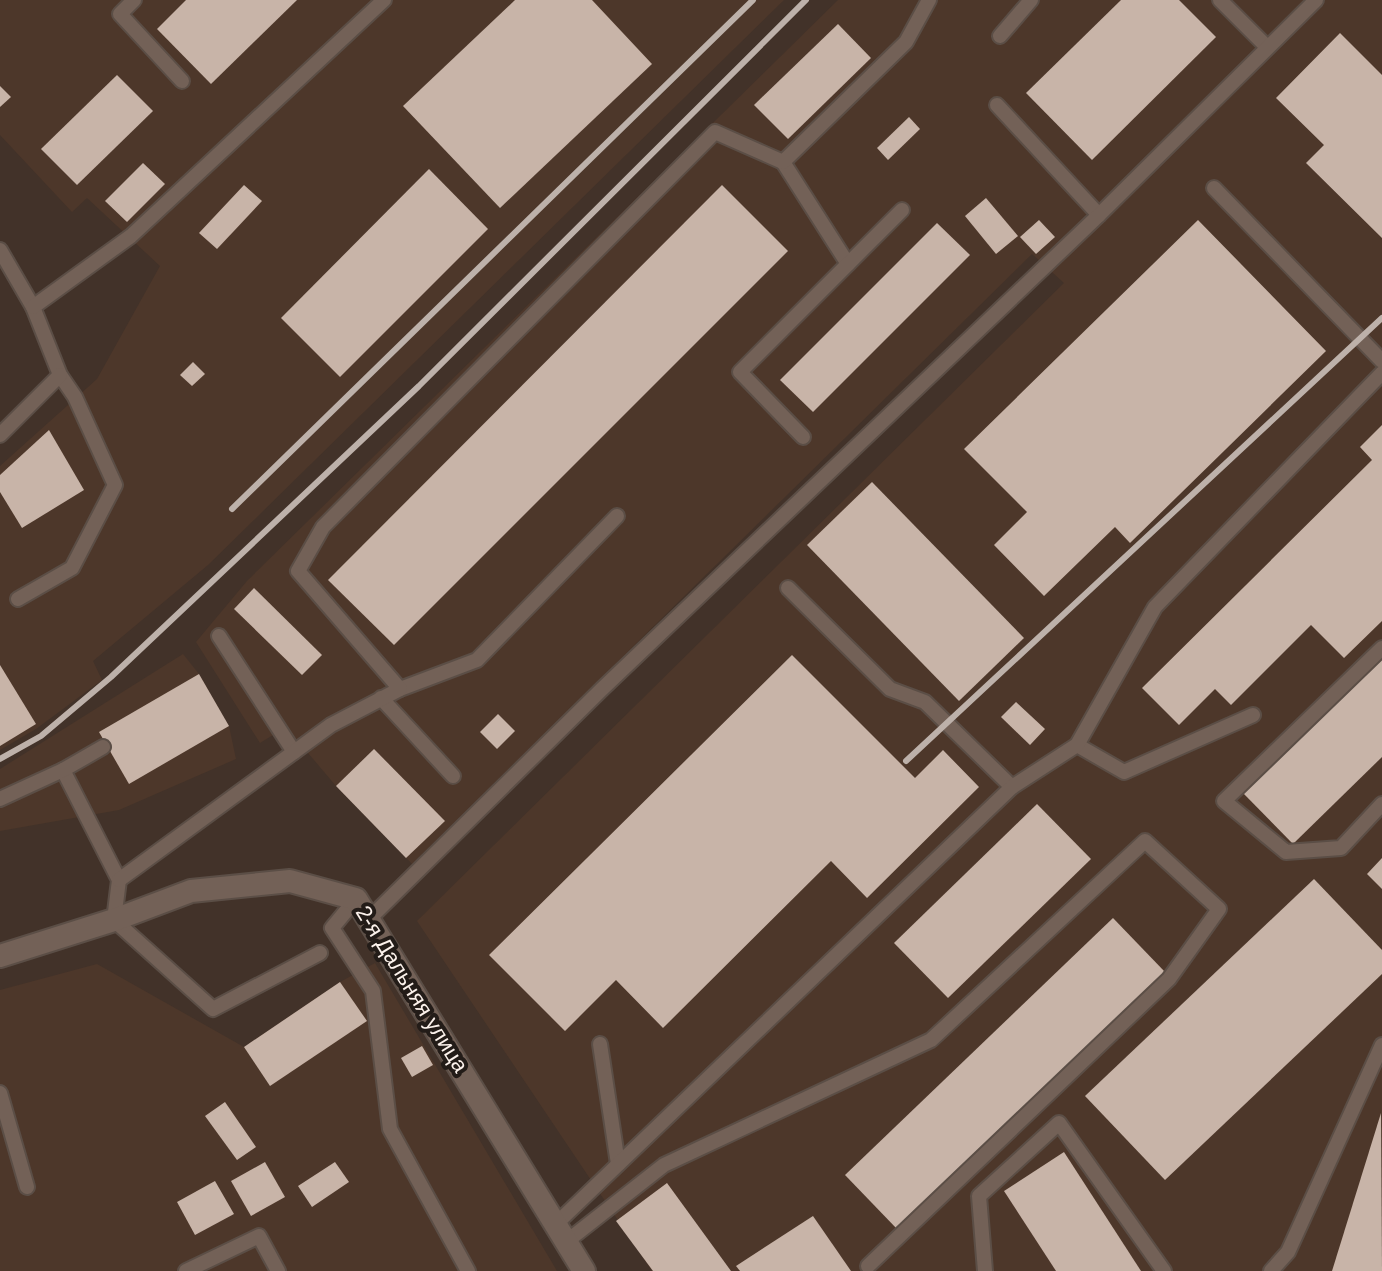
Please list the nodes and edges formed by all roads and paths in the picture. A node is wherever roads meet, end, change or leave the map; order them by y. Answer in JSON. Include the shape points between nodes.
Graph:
{"nodes":[{"id":1,"x":134,"y":0,"type":"edge"},
{"id":2,"x":384,"y":0,"type":"edge"},
{"id":3,"x":929,"y":0,"type":"edge"},
{"id":4,"x":1031,"y":0,"type":"edge"},
{"id":5,"x":1220,"y":0,"type":"edge"},
{"id":6,"x":1316,"y":0,"type":"edge"},
{"id":7,"x":1000,"y":36,"type":"dead end"},
{"id":8,"x":1267,"y":47,"type":"junction"},
{"id":9,"x":182,"y":81,"type":"dead end"},
{"id":10,"x":997,"y":105,"type":"dead end"},
{"id":11,"x":783,"y":162,"type":"junction"},
{"id":12,"x":1214,"y":188,"type":"dead end"},
{"id":13,"x":902,"y":210,"type":"dead end"},
{"id":14,"x":1099,"y":215,"type":"junction"},
{"id":15,"x":0,"y":250,"type":"edge"},
{"id":16,"x":848,"y":264,"type":"junction"},
{"id":17,"x":33,"y":307,"type":"junction"},
{"id":18,"x":1382,"y":361,"type":"edge"},
{"id":19,"x":1382,"y":373,"type":"edge"},
{"id":20,"x":60,"y":375,"type":"junction"},
{"id":21,"x":0,"y":435,"type":"edge"},
{"id":22,"x":803,"y":437,"type":"dead end"},
{"id":23,"x":617,"y":516,"type":"dead end"},
{"id":24,"x":788,"y":588,"type":"dead end"},
{"id":25,"x":18,"y":599,"type":"dead end"},
{"id":26,"x":219,"y":636,"type":"dead end"},
{"id":27,"x":1382,"y":648,"type":"edge"},
{"id":28,"x":400,"y":689,"type":"junction"},
{"id":29,"x":381,"y":698,"type":"junction"},
{"id":30,"x":1253,"y":715,"type":"dead end"},
{"id":31,"x":1077,"y":745,"type":"junction"},
{"id":32,"x":103,"y":747,"type":"dead end"},
{"id":33,"x":294,"y":752,"type":"junction"},
{"id":34,"x":63,"y":770,"type":"junction"},
{"id":35,"x":453,"y":776,"type":"dead end"},
{"id":36,"x":1012,"y":787,"type":"junction"},
{"id":37,"x":0,"y":799,"type":"edge"},
{"id":38,"x":1382,"y":804,"type":"edge"},
{"id":39,"x":119,"y":880,"type":"junction"},
{"id":40,"x":356,"y":899,"type":"junction"},
{"id":41,"x":370,"y":918,"type":"junction"},
{"id":42,"x":114,"y":920,"type":"junction"},
{"id":43,"x":320,"y":953,"type":"dead end"},
{"id":44,"x":0,"y":956,"type":"edge"},
{"id":45,"x":600,"y":1044,"type":"dead end"},
{"id":46,"x":1382,"y":1045,"type":"edge"},
{"id":47,"x":0,"y":1093,"type":"edge"},
{"id":48,"x":618,"y":1164,"type":"junction"},
{"id":49,"x":27,"y":1187,"type":"dead end"},
{"id":50,"x":561,"y":1232,"type":"junction"},
{"id":51,"x":868,"y":1266,"type":"dead end"},
{"id":52,"x":186,"y":1271,"type":"edge"},
{"id":53,"x":278,"y":1271,"type":"edge"},
{"id":54,"x":468,"y":1271,"type":"edge"},
{"id":55,"x":584,"y":1271,"type":"edge"},
{"id":56,"x":985,"y":1271,"type":"edge"},
{"id":57,"x":1164,"y":1271,"type":"edge"},
{"id":58,"x":1271,"y":1271,"type":"edge"}],
"edges":[{"from":1,"to":9,"type":"lane","via":[[120,14]]},
{"from":2,"to":17,"type":"lane","via":[[131,236]]},
{"from":3,"to":11,"type":"lane","via":[[906,42]]},
{"from":4,"to":7,"type":"lane"},
{"from":5,"to":8,"type":"lane"},
{"from":6,"to":8,"type":"lane"},
{"from":8,"to":14,"type":"lane"},
{"from":10,"to":14,"type":"lane"},
{"from":11,"to":16,"type":"lane"},
{"from":11,"to":28,"type":"lane","via":[[715,132],[323,527],[298,571]]},
{"from":12,"to":18,"type":"lane"},
{"from":13,"to":16,"type":"lane"},
{"from":14,"to":41,"type":"lane"},
{"from":15,"to":17,"type":"lane"},
{"from":16,"to":22,"type":"lane","via":[[740,372]]},
{"from":17,"to":20,"type":"lane"},
{"from":19,"to":31,"type":"lane","via":[[1155,607]]},
{"from":20,"to":21,"type":"lane"},
{"from":20,"to":25,"type":"lane","via":[[115,485],[72,568]]},
{"from":23,"to":28,"type":"lane","via":[[477,660]]},
{"from":24,"to":36,"type":"lane","via":[[890,689],[925,702]]},
{"from":26,"to":33,"type":"lane"},
{"from":27,"to":38,"type":"lane","via":[[1224,801],[1286,852],[1341,848]]},
{"from":28,"to":29,"type":"lane"},
{"from":29,"to":33,"type":"lane"},
{"from":29,"to":35,"type":"lane"},
{"from":30,"to":31,"type":"lane","via":[[1124,772]]},
{"from":31,"to":36,"type":"lane"},
{"from":32,"to":34,"type":"lane"},
{"from":33,"to":39,"type":"lane"},
{"from":34,"to":37,"type":"lane"},
{"from":34,"to":39,"type":"lane"},
{"from":36,"to":48,"type":"lane"},
{"from":39,"to":42,"type":"lane"},
{"from":40,"to":41,"type":"street","name":"2-я Дальняя улица"},
{"from":40,"to":42,"type":"street","name":"2-я Дальняя улица","via":[[290,881],[191,891]]},
{"from":40,"to":54,"type":"lane","via":[[332,928],[373,991],[390,1129]]},
{"from":41,"to":50,"type":"street","name":"2-я Дальняя улица"},
{"from":42,"to":43,"type":"lane","via":[[213,1009]]},
{"from":42,"to":44,"type":"street","name":"2-я Дальняя улица"},
{"from":45,"to":48,"type":"lane"},
{"from":46,"to":58,"type":"lane","via":[[1288,1252]]},
{"from":47,"to":49,"type":"lane"},
{"from":48,"to":50,"type":"lane"},
{"from":50,"to":51,"type":"lane","via":[[664,1165],[931,1040],[1145,841],[1219,909],[1169,979]]},
{"from":50,"to":55,"type":"street","name":"2-я Дальняя улица"},
{"from":52,"to":53,"type":"lane","via":[[259,1236]]},
{"from":56,"to":57,"type":"lane","via":[[979,1196],[1059,1123]]}]}
